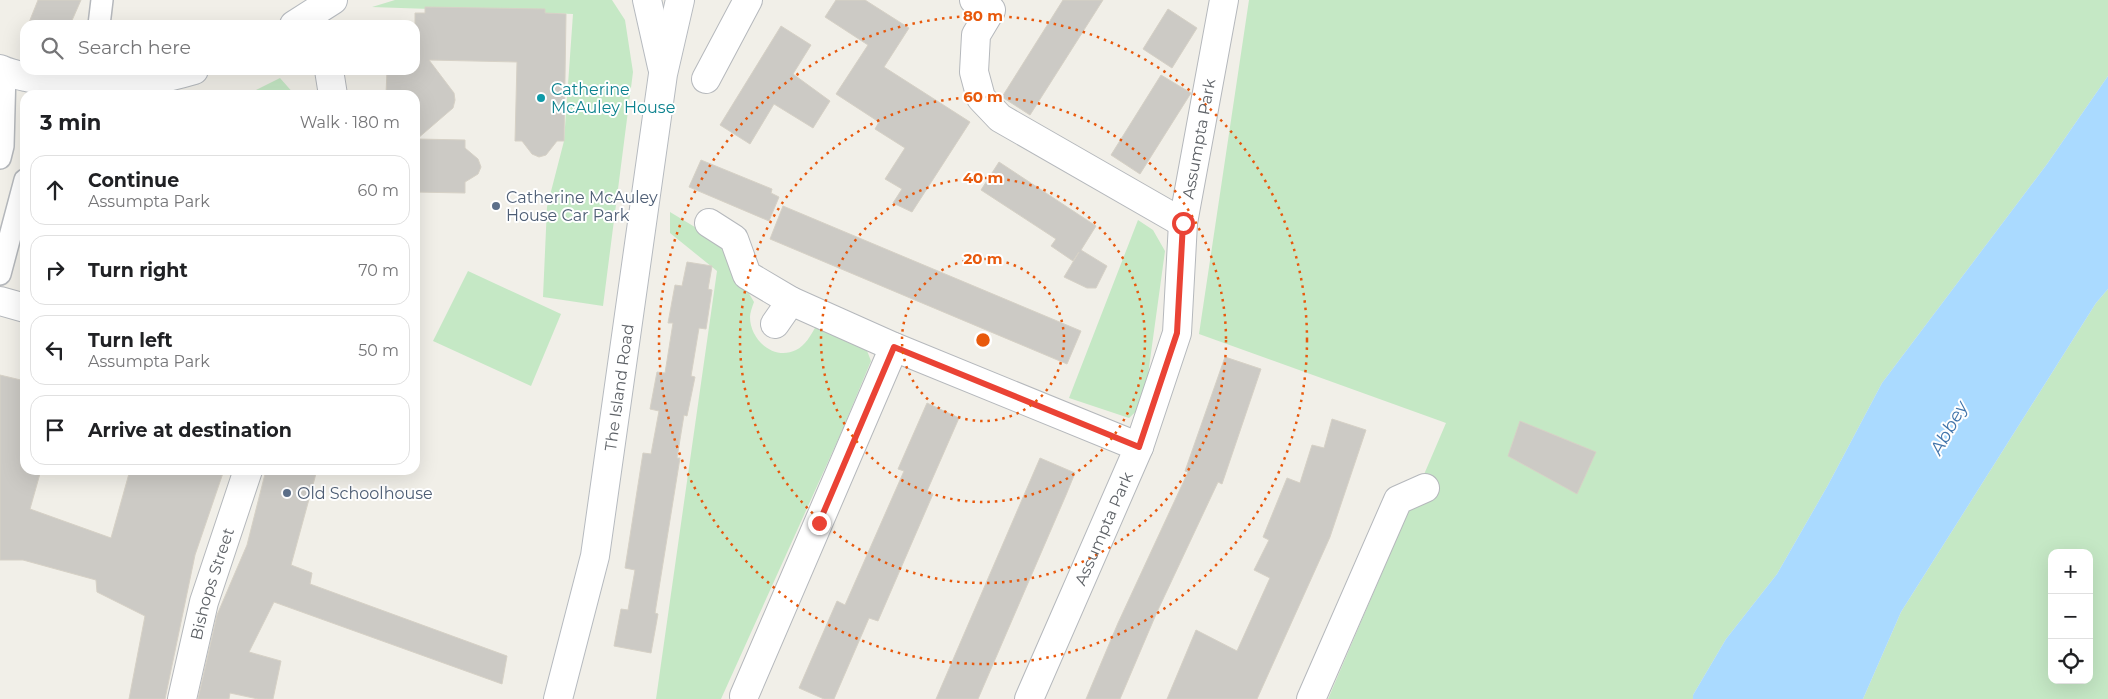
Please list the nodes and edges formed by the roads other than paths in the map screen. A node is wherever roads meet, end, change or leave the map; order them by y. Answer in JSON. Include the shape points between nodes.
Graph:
{"nodes":[{"id":1,"x":102,"y":0,"type":"edge"},
{"id":2,"x":332,"y":0,"type":"edge"},
{"id":3,"x":647,"y":0,"type":"edge"},
{"id":4,"x":680,"y":0,"type":"edge"},
{"id":5,"x":748,"y":0,"type":"edge"},
{"id":6,"x":974,"y":0,"type":"edge"},
{"id":7,"x":1224,"y":0,"type":"edge"},
{"id":8,"x":100,"y":20,"type":"edge"},
{"id":9,"x":308,"y":20,"type":"edge"},
{"id":10,"x":2,"y":70,"type":"edge"},
{"id":11,"x":663,"y":74,"type":"junction"},
{"id":12,"x":171,"y":75,"type":"edge"},
{"id":13,"x":330,"y":75,"type":"edge"},
{"id":14,"x":706,"y":79,"type":"dead end"},
{"id":15,"x":93,"y":84,"type":"edge"},
{"id":16,"x":332,"y":90,"type":"edge"},
{"id":17,"x":0,"y":158,"type":"edge"},
{"id":18,"x":20,"y":199,"type":"edge"},
{"id":19,"x":708,"y":223,"type":"dead end"},
{"id":20,"x":1183,"y":223,"type":"junction"},
{"id":21,"x":0,"y":274,"type":"edge"},
{"id":22,"x":0,"y":301,"type":"edge"},
{"id":23,"x":791,"y":301,"type":"junction"},
{"id":24,"x":20,"y":307,"type":"edge"},
{"id":25,"x":775,"y":324,"type":"dead end"},
{"id":26,"x":894,"y":347,"type":"junction"},
{"id":27,"x":1139,"y":447,"type":"junction"},
{"id":28,"x":246,"y":475,"type":"edge"},
{"id":29,"x":1426,"y":488,"type":"dead end"},
{"id":30,"x":744,"y":696,"type":"dead end"},
{"id":31,"x":182,"y":699,"type":"edge"},
{"id":32,"x":558,"y":699,"type":"edge"},
{"id":33,"x":1029,"y":699,"type":"edge"},
{"id":34,"x":1311,"y":699,"type":"edge"}],
"edges":[{"from":1,"to":8,"type":"street"},
{"from":2,"to":9,"type":"street"},
{"from":3,"to":11,"type":"street"},
{"from":4,"to":11,"type":"street","name":"The Island Road"},
{"from":5,"to":14,"type":"street"},
{"from":6,"to":20,"type":"street","via":[[991,10],[976,35],[974,72],[981,98],[1000,118]]},
{"from":7,"to":20,"type":"street","name":"Assumpta Park"},
{"from":10,"to":15,"type":"street","via":[[50,84]]},
{"from":10,"to":17,"type":"street","via":[[3,146]]},
{"from":11,"to":32,"type":"street","name":"The Island Road","via":[[595,556]]},
{"from":12,"to":15,"type":"street","via":[[138,82]]},
{"from":13,"to":16,"type":"street"},
{"from":18,"to":21,"type":"street"},
{"from":19,"to":23,"type":"street","via":[[734,239],[747,275]]},
{"from":20,"to":27,"type":"street","name":"Assumpta Park","via":[[1177,333]]},
{"from":22,"to":24,"type":"street"},
{"from":23,"to":25,"type":"street"},
{"from":23,"to":26,"type":"street"},
{"from":26,"to":27,"type":"street"},
{"from":26,"to":30,"type":"street"},
{"from":27,"to":33,"type":"street","name":"Assumpta Park"},
{"from":28,"to":31,"type":"street","name":"Bishops Street","via":[[204,602]]},
{"from":29,"to":34,"type":"street","via":[[1398,500]]}]}
